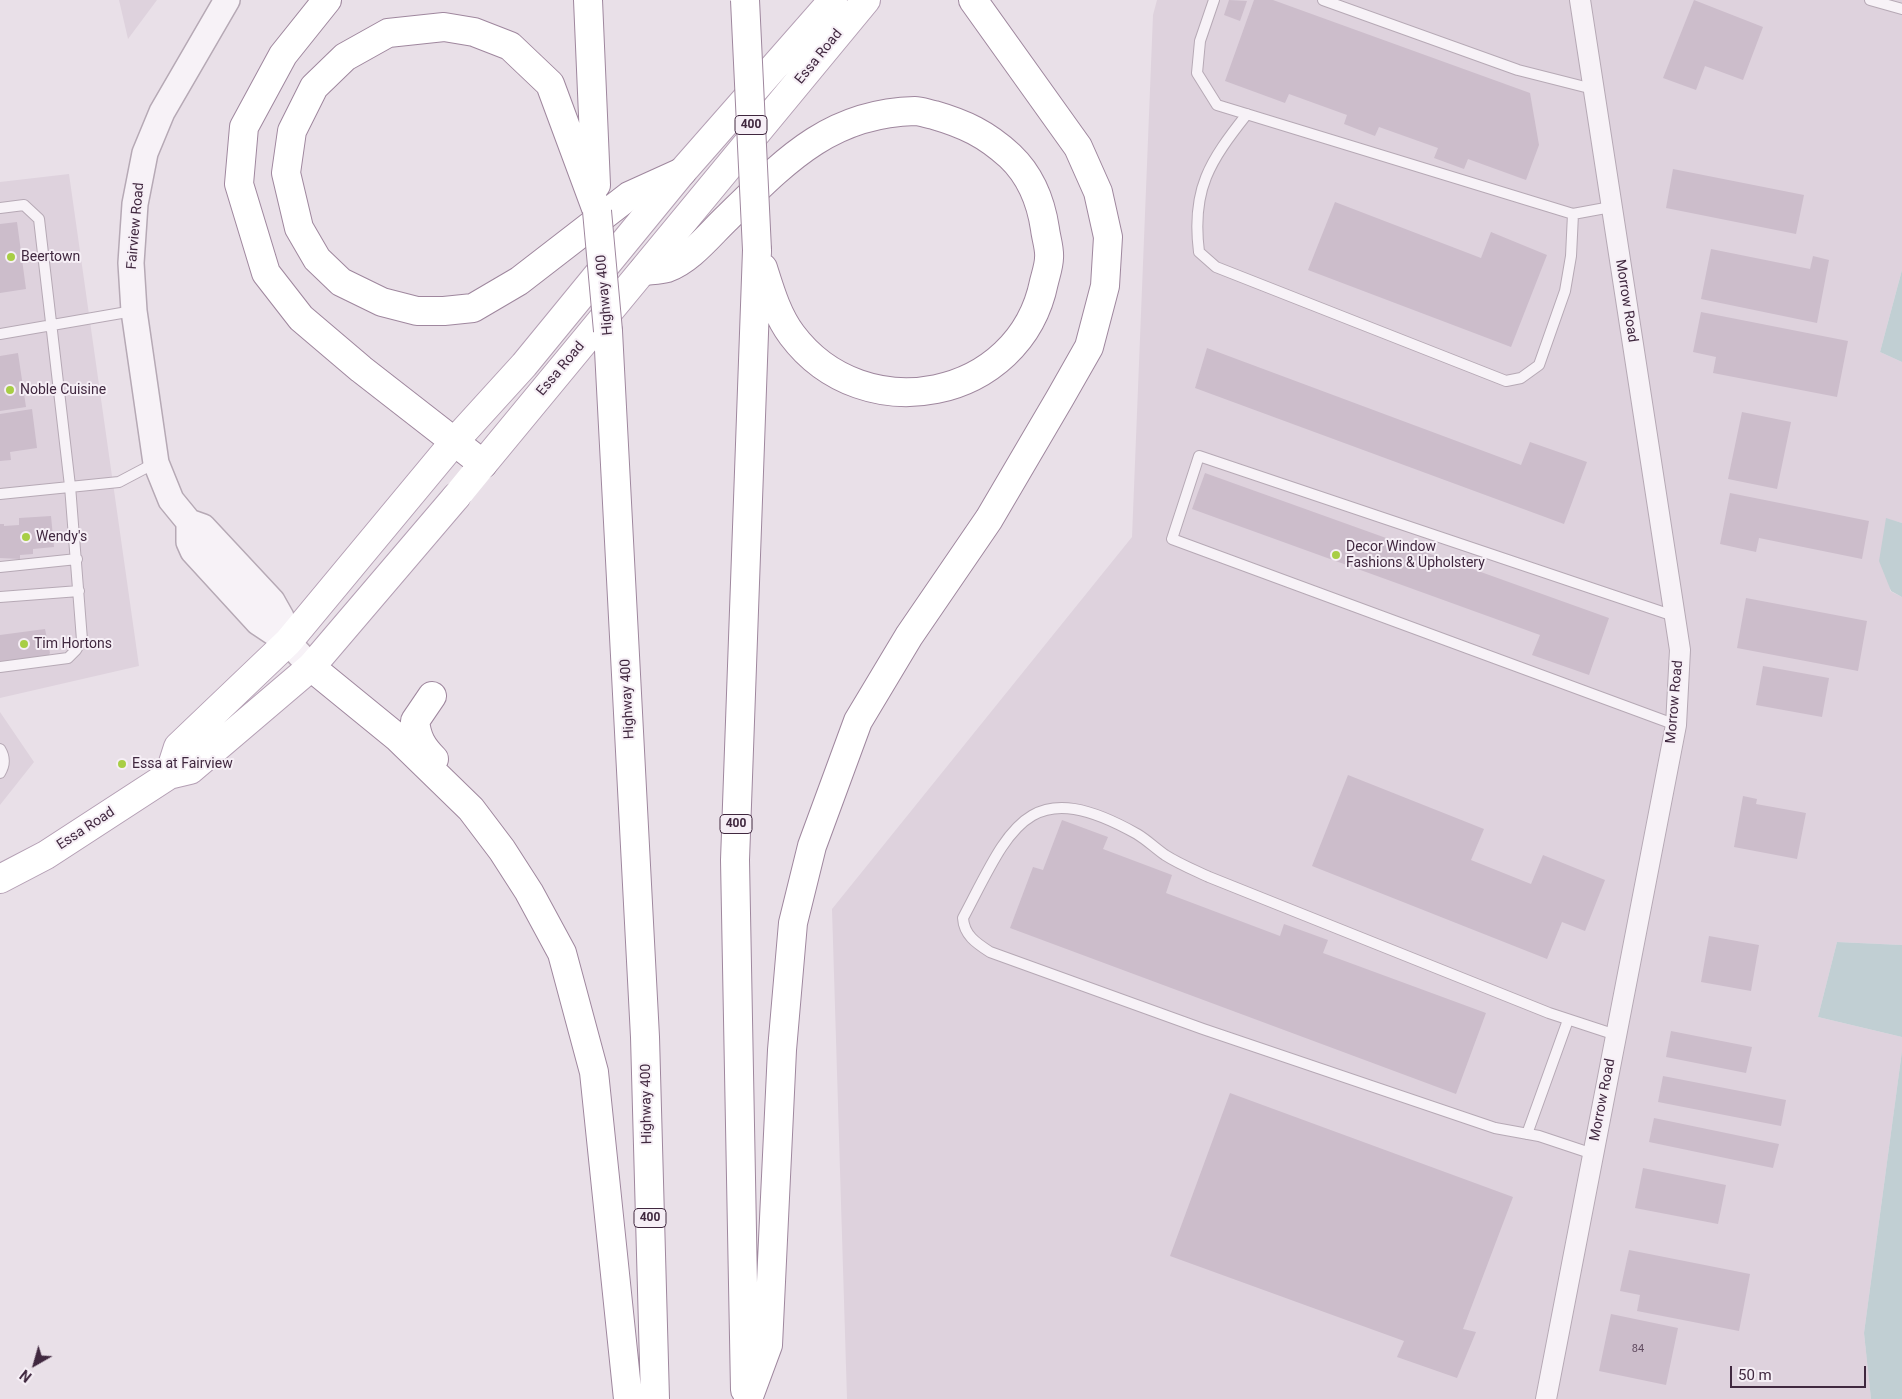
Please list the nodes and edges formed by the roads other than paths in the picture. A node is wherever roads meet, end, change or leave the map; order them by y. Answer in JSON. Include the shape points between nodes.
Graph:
{"nodes":[{"id":1,"x":227,"y":0,"type":"edge"},
{"id":2,"x":327,"y":0,"type":"edge"},
{"id":3,"x":588,"y":0,"type":"edge"},
{"id":4,"x":745,"y":0,"type":"edge"},
{"id":5,"x":833,"y":0,"type":"edge"},
{"id":6,"x":866,"y":0,"type":"edge"},
{"id":7,"x":973,"y":0,"type":"edge"},
{"id":8,"x":1214,"y":0,"type":"edge"},
{"id":9,"x":1323,"y":0,"type":"edge"},
{"id":10,"x":1580,"y":0,"type":"edge"},
{"id":11,"x":1870,"y":0,"type":"edge"},
{"id":12,"x":1902,"y":9,"type":"edge"},
{"id":13,"x":1593,"y":89,"type":"junction"},
{"id":14,"x":1247,"y":114,"type":"junction"},
{"id":15,"x":682,"y":172,"type":"junction"},
{"id":16,"x":1611,"y":207,"type":"junction"},
{"id":17,"x":0,"y":208,"type":"edge"},
{"id":18,"x":597,"y":211,"type":"junction"},
{"id":19,"x":1573,"y":214,"type":"junction"},
{"id":20,"x":757,"y":250,"type":"junction"},
{"id":21,"x":643,"y":271,"type":"junction"},
{"id":22,"x":134,"y":311,"type":"junction"},
{"id":23,"x":53,"y":326,"type":"junction"},
{"id":24,"x":0,"y":334,"type":"edge"},
{"id":25,"x":454,"y":442,"type":"junction"},
{"id":26,"x":156,"y":463,"type":"junction"},
{"id":27,"x":482,"y":464,"type":"junction"},
{"id":28,"x":70,"y":486,"type":"junction"},
{"id":29,"x":0,"y":494,"type":"edge"},
{"id":30,"x":76,"y":559,"type":"junction"},
{"id":31,"x":0,"y":567,"type":"edge"},
{"id":32,"x":80,"y":591,"type":"junction"},
{"id":33,"x":0,"y":596,"type":"edge"},
{"id":34,"x":1674,"y":616,"type":"junction"},
{"id":35,"x":288,"y":642,"type":"junction"},
{"id":36,"x":0,"y":667,"type":"edge"},
{"id":37,"x":311,"y":667,"type":"junction"},
{"id":38,"x":432,"y":696,"type":"dead end"},
{"id":39,"x":1676,"y":724,"type":"junction"},
{"id":40,"x":0,"y":749,"type":"edge"},
{"id":41,"x":0,"y":773,"type":"edge"},
{"id":42,"x":169,"y":775,"type":"junction"},
{"id":43,"x":471,"y":809,"type":"junction"},
{"id":44,"x":0,"y":879,"type":"edge"},
{"id":45,"x":1568,"y":1020,"type":"junction"},
{"id":46,"x":1616,"y":1036,"type":"junction"},
{"id":47,"x":1527,"y":1134,"type":"junction"},
{"id":48,"x":1593,"y":1154,"type":"junction"},
{"id":49,"x":628,"y":1399,"type":"edge"},
{"id":50,"x":654,"y":1399,"type":"edge"},
{"id":51,"x":747,"y":1399,"type":"edge"},
{"id":52,"x":1546,"y":1399,"type":"edge"}],
"edges":[{"from":1,"to":22,"type":"street","name":"Fairview Road","via":[[162,112],[145,153],[135,204],[130,263]]},
{"from":2,"to":25,"type":"main road","via":[[283,55],[244,126],[239,184],[266,273],[301,318]]},
{"from":3,"to":18,"type":"main road","name":"Highway 400","number":"400"},
{"from":4,"to":20,"type":"main road","number":"400","bridge":true},
{"from":5,"to":15,"type":"main road","name":"Essa Road"},
{"from":6,"to":21,"type":"main road","name":"Essa Road"},
{"from":7,"to":51,"type":"main road","via":[[1078,147],[1098,192],[1108,237],[1105,286],[1089,347],[990,520],[909,636],[858,721],[812,846],[793,923],[782,1050],[768,1345]]},
{"from":8,"to":14,"type":"lane","via":[[1200,41],[1197,73],[1217,105]]},
{"from":9,"to":13,"type":"lane","via":[[1518,70]]},
{"from":10,"to":13,"type":"street","name":"Morrow Road"},
{"from":11,"to":12,"type":"lane"},
{"from":13,"to":16,"type":"street","name":"Morrow Road"},
{"from":14,"to":19,"type":"lane"},
{"from":14,"to":19,"type":"lane","via":[[1217,152],[1204,177],[1196,232],[1198,252],[1216,267],[1506,381],[1522,378],[1539,366],[1565,291]]},
{"from":15,"to":18,"type":"main road","via":[[629,196],[519,281],[473,308],[417,311],[382,302],[341,282],[317,259],[299,228],[286,173],[292,131],[314,87],[345,57],[388,33],[444,27],[474,32],[510,46],[550,84]]},
{"from":15,"to":25,"type":"main road","name":"Essa Road","via":[[524,365]]},
{"from":16,"to":19,"type":"lane"},
{"from":16,"to":34,"type":"street","name":"Morrow Road"},
{"from":17,"to":23,"type":"lane","via":[[24,205],[39,219]]},
{"from":18,"to":50,"type":"main road","name":"Highway 400","number":"400","bridge":true,"via":[[608,330],[646,1037]]},
{"from":20,"to":21,"type":"main road","via":[[772,298],[791,334],[814,358],[846,380],[885,391],[914,393],[949,386],[989,366],[1011,350],[1028,326],[1041,298],[1049,258],[1042,208],[1022,168],[995,143],[963,124],[918,111],[862,118],[807,144],[690,254],[668,268]]},
{"from":20,"to":51,"type":"main road","number":"400","via":[[735,860]]},
{"from":21,"to":27,"type":"main road","name":"Essa Road"},
{"from":22,"to":23,"type":"lane"},
{"from":22,"to":26,"type":"street","name":"Fairview Road"},
{"from":23,"to":24,"type":"lane"},
{"from":23,"to":28,"type":"lane"},
{"from":25,"to":27,"type":"main road"},
{"from":25,"to":35,"type":"main road","name":"Essa Road"},
{"from":26,"to":28,"type":"lane","via":[[119,482]]},
{"from":26,"to":35,"type":"street","name":"Fairview Road","via":[[171,500],[189,522],[203,528],[272,601],[281,617]]},
{"from":27,"to":37,"type":"main road","name":"Essa Road"},
{"from":28,"to":29,"type":"lane"},
{"from":28,"to":30,"type":"lane"},
{"from":30,"to":31,"type":"lane"},
{"from":30,"to":32,"type":"lane"},
{"from":32,"to":33,"type":"lane"},
{"from":32,"to":36,"type":"lane","via":[[82,640],[68,658]]},
{"from":34,"to":39,"type":"street","name":"Morrow Road","via":[[1680,650]]},
{"from":34,"to":39,"type":"lane","via":[[1199,456],[1172,539]]},
{"from":35,"to":37,"type":"street"},
{"from":35,"to":42,"type":"main road","name":"Essa Road","via":[[178,747]]},
{"from":37,"to":42,"type":"main road","name":"Essa Road","via":[[190,770]]},
{"from":37,"to":43,"type":"main road","via":[[398,738]]},
{"from":38,"to":43,"type":"main road","via":[[415,721],[416,735],[428,753],[460,784]]},
{"from":39,"to":46,"type":"street","name":"Morrow Road"},
{"from":40,"to":41,"type":"lane","via":[[4,767]]},
{"from":42,"to":44,"type":"main road","name":"Essa Road","via":[[46,855]]},
{"from":43,"to":49,"type":"main road","via":[[529,892],[562,953],[594,1072]]},
{"from":45,"to":46,"type":"lane"},
{"from":45,"to":47,"type":"lane"},
{"from":45,"to":47,"type":"lane","via":[[1209,877],[1182,865],[1138,834],[1094,815],[1064,807],[1046,808],[1024,819],[1003,843],[963,918],[963,926],[969,936],[990,952],[1476,1122]]},
{"from":46,"to":48,"type":"street","name":"Morrow Road"},
{"from":47,"to":48,"type":"lane"},
{"from":48,"to":52,"type":"street","name":"Morrow Road"}]}
